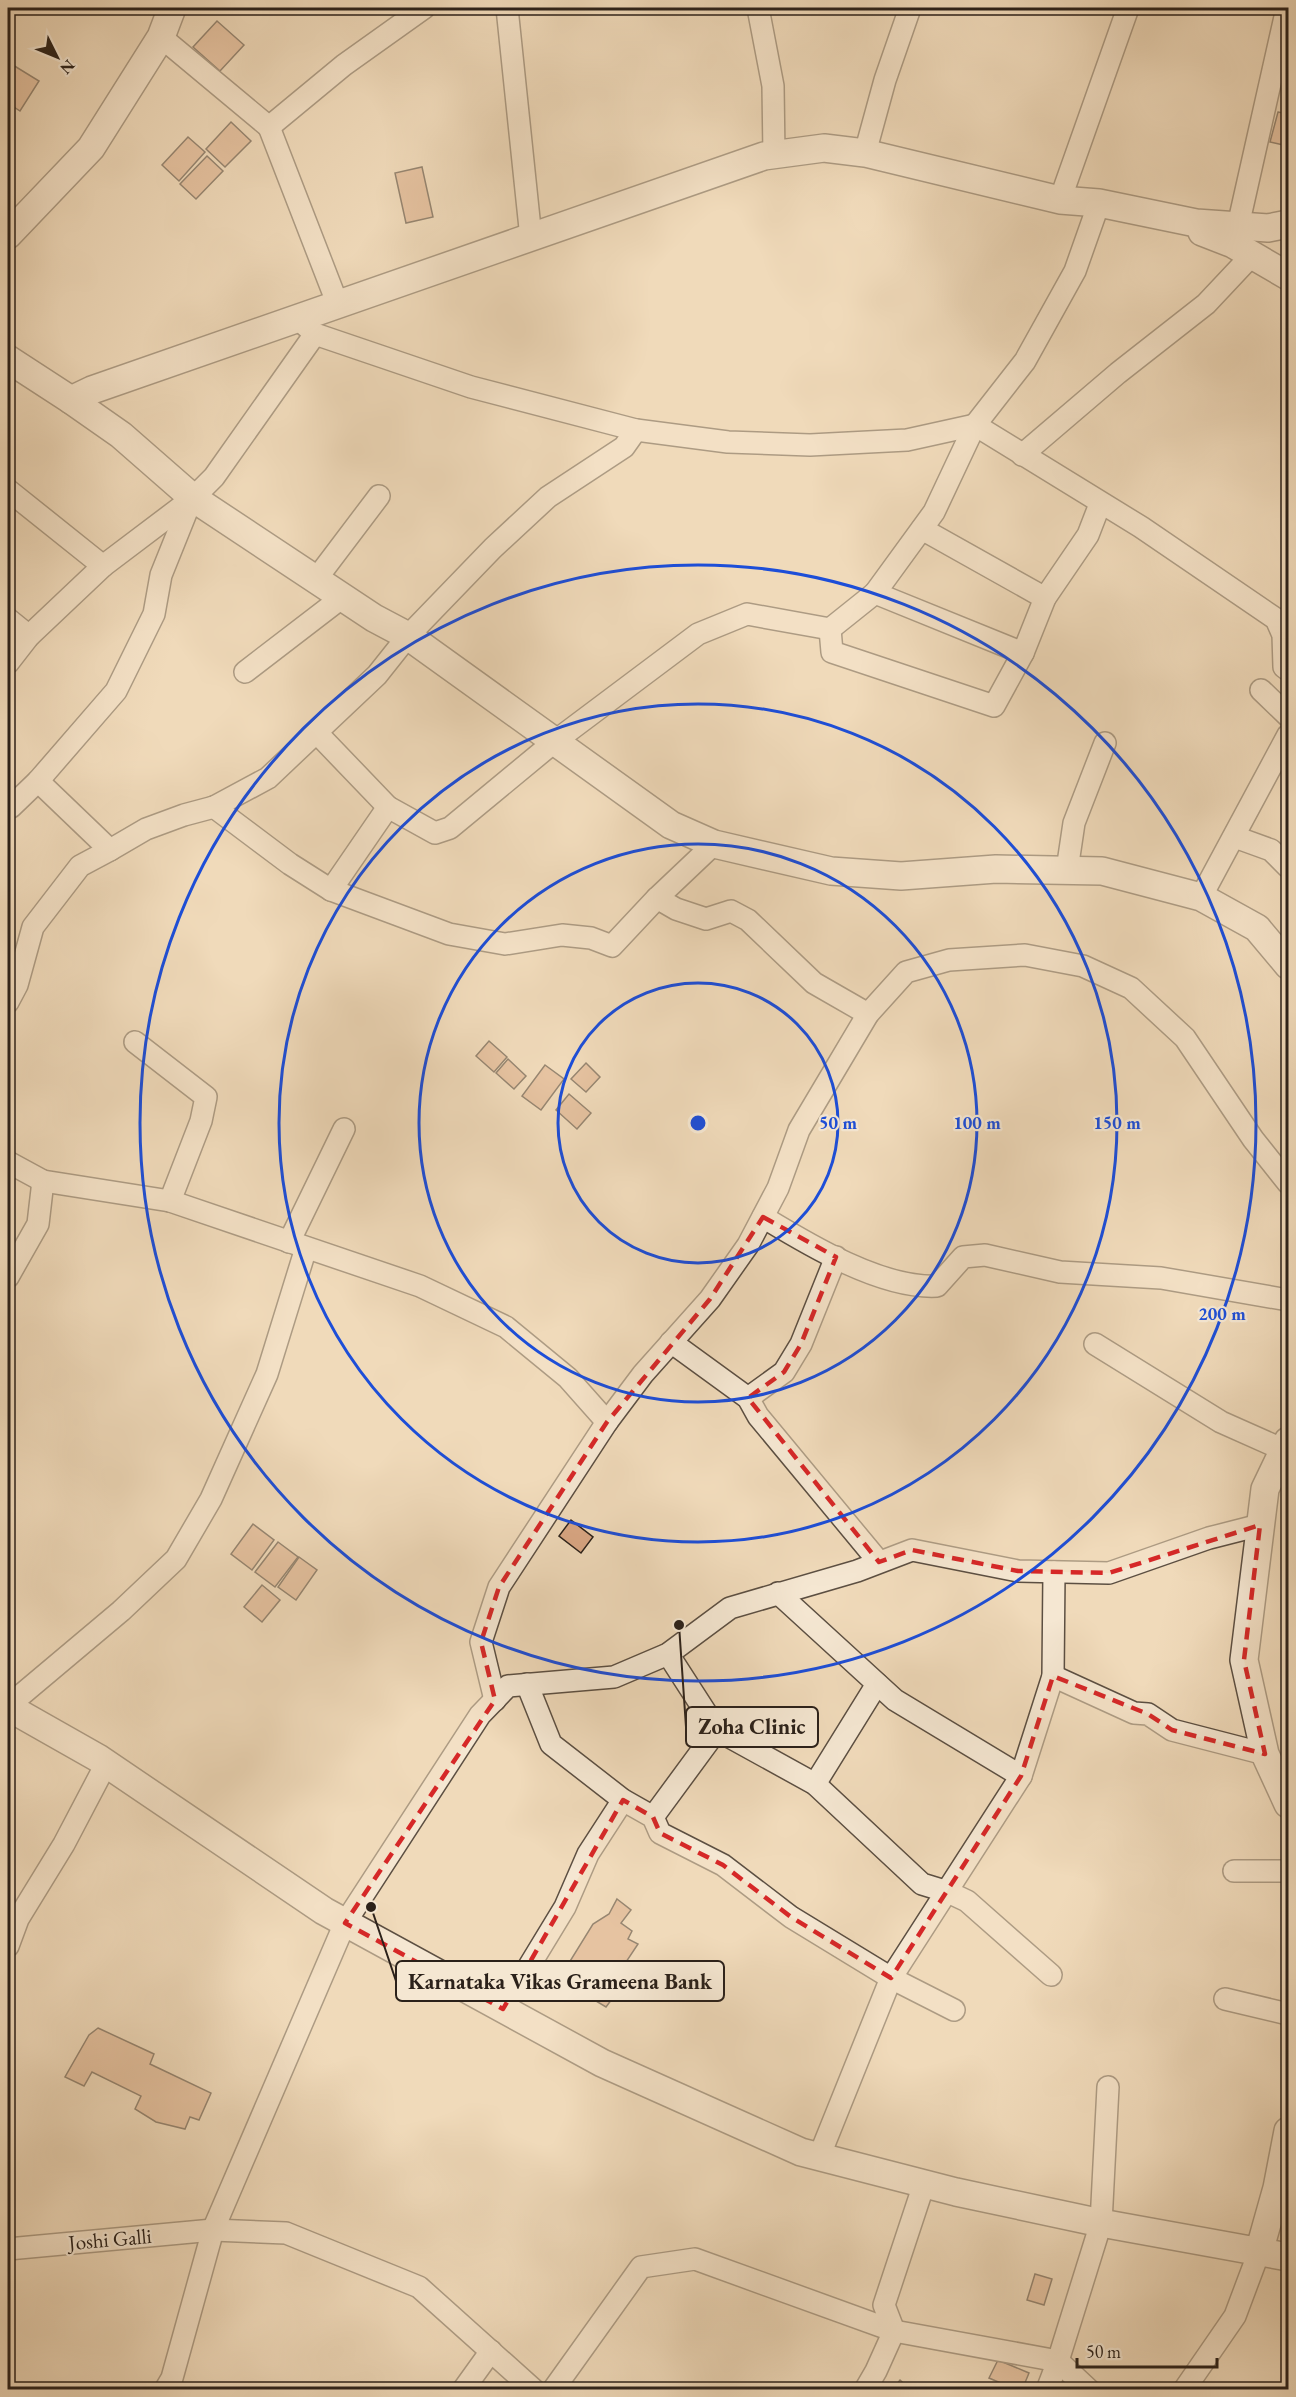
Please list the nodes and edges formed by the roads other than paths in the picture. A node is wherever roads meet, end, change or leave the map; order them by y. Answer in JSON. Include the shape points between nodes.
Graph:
{"nodes":[{"id":1,"x":169,"y":8,"type":"edge"},
{"id":2,"x":424,"y":8,"type":"edge"},
{"id":3,"x":507,"y":8,"type":"edge"},
{"id":4,"x":758,"y":8,"type":"edge"},
{"id":5,"x":910,"y":8,"type":"edge"},
{"id":6,"x":1128,"y":8,"type":"edge"},
{"id":7,"x":1287,"y":8,"type":"edge"},
{"id":8,"x":161,"y":37,"type":"junction"},
{"id":9,"x":269,"y":127,"type":"junction"},
{"id":10,"x":865,"y":153,"type":"junction"},
{"id":11,"x":774,"y":155,"type":"junction"},
{"id":12,"x":1060,"y":200,"type":"junction"},
{"id":13,"x":1098,"y":203,"type":"junction"},
{"id":14,"x":1159,"y":216,"type":"junction"},
{"id":15,"x":1288,"y":224,"type":"edge"},
{"id":16,"x":1238,"y":226,"type":"junction"},
{"id":17,"x":8,"y":235,"type":"edge"},
{"id":18,"x":531,"y":238,"type":"junction"},
{"id":19,"x":1252,"y":255,"type":"junction"},
{"id":20,"x":1288,"y":276,"type":"edge"},
{"id":21,"x":338,"y":305,"type":"junction"},
{"id":22,"x":307,"y":327,"type":"junction"},
{"id":23,"x":8,"y":359,"type":"edge"},
{"id":24,"x":71,"y":400,"type":"junction"},
{"id":25,"x":975,"y":425,"type":"junction"},
{"id":26,"x":636,"y":430,"type":"junction"},
{"id":27,"x":1022,"y":455,"type":"junction"},
{"id":28,"x":8,"y":490,"type":"edge"},
{"id":29,"x":380,"y":496,"type":"dead end"},
{"id":30,"x":193,"y":498,"type":"junction"},
{"id":31,"x":1100,"y":504,"type":"junction"},
{"id":32,"x":922,"y":529,"type":"junction"},
{"id":33,"x":103,"y":566,"type":"junction"},
{"id":34,"x":317,"y":578,"type":"junction"},
{"id":35,"x":874,"y":593,"type":"junction"},
{"id":36,"x":344,"y":596,"type":"junction"},
{"id":37,"x":1045,"y":598,"type":"junction"},
{"id":38,"x":8,"y":619,"type":"edge"},
{"id":39,"x":830,"y":629,"type":"junction"},
{"id":40,"x":29,"y":636,"type":"junction"},
{"id":41,"x":408,"y":636,"type":"junction"},
{"id":42,"x":1023,"y":653,"type":"junction"},
{"id":43,"x":8,"y":663,"type":"edge"},
{"id":44,"x":1288,"y":670,"type":"edge"},
{"id":45,"x":245,"y":672,"type":"dead end"},
{"id":46,"x":1261,"y":690,"type":"dead end"},
{"id":47,"x":1288,"y":716,"type":"edge"},
{"id":48,"x":317,"y":733,"type":"junction"},
{"id":49,"x":1288,"y":735,"type":"edge"},
{"id":50,"x":554,"y":742,"type":"junction"},
{"id":51,"x":1105,"y":743,"type":"dead end"},
{"id":52,"x":38,"y":782,"type":"junction"},
{"id":53,"x":11,"y":807,"type":"dead end"},
{"id":54,"x":214,"y":807,"type":"junction"},
{"id":55,"x":388,"y":807,"type":"junction"},
{"id":56,"x":1235,"y":837,"type":"junction"},
{"id":57,"x":714,"y":844,"type":"junction"},
{"id":58,"x":110,"y":850,"type":"junction"},
{"id":59,"x":1288,"y":867,"type":"edge"},
{"id":60,"x":1067,"y":870,"type":"junction"},
{"id":61,"x":331,"y":890,"type":"junction"},
{"id":62,"x":1201,"y":897,"type":"junction"},
{"id":63,"x":657,"y":898,"type":"junction"},
{"id":64,"x":1288,"y":965,"type":"edge"},
{"id":65,"x":8,"y":1002,"type":"edge"},
{"id":66,"x":868,"y":1014,"type":"junction"},
{"id":67,"x":135,"y":1042,"type":"dead end"},
{"id":68,"x":344,"y":1129,"type":"dead end"},
{"id":69,"x":8,"y":1162,"type":"edge"},
{"id":70,"x":43,"y":1181,"type":"junction"},
{"id":71,"x":1288,"y":1183,"type":"edge"},
{"id":72,"x":170,"y":1201,"type":"junction"},
{"id":73,"x":763,"y":1217,"type":"junction"},
{"id":74,"x":298,"y":1245,"type":"junction"},
{"id":75,"x":836,"y":1257,"type":"junction"},
{"id":76,"x":8,"y":1277,"type":"edge"},
{"id":77,"x":1288,"y":1300,"type":"edge"},
{"id":78,"x":671,"y":1342,"type":"junction"},
{"id":79,"x":1095,"y":1344,"type":"dead end"},
{"id":80,"x":748,"y":1398,"type":"junction"},
{"id":81,"x":608,"y":1422,"type":"junction"},
{"id":82,"x":1286,"y":1445,"type":"edge"},
{"id":83,"x":1260,"y":1525,"type":"junction"},
{"id":84,"x":879,"y":1562,"type":"junction"},
{"id":85,"x":1054,"y":1572,"type":"junction"},
{"id":86,"x":778,"y":1593,"type":"junction"},
{"id":87,"x":668,"y":1654,"type":"junction"},
{"id":88,"x":1053,"y":1676,"type":"junction"},
{"id":89,"x":527,"y":1684,"type":"junction"},
{"id":90,"x":877,"y":1684,"type":"junction"},
{"id":91,"x":495,"y":1700,"type":"junction"},
{"id":92,"x":8,"y":1706,"type":"edge"},
{"id":93,"x":717,"y":1730,"type":"junction"},
{"id":94,"x":1265,"y":1755,"type":"junction"},
{"id":95,"x":106,"y":1764,"type":"junction"},
{"id":96,"x":1021,"y":1776,"type":"junction"},
{"id":97,"x":815,"y":1784,"type":"junction"},
{"id":98,"x":623,"y":1800,"type":"junction"},
{"id":99,"x":1288,"y":1804,"type":"edge"},
{"id":100,"x":652,"y":1817,"type":"junction"},
{"id":101,"x":1234,"y":1871,"type":"dead end"},
{"id":102,"x":1288,"y":1871,"type":"edge"},
{"id":103,"x":948,"y":1892,"type":"junction"},
{"id":104,"x":345,"y":1923,"type":"junction"},
{"id":105,"x":8,"y":1946,"type":"edge"},
{"id":106,"x":1051,"y":1975,"type":"dead end"},
{"id":107,"x":891,"y":1978,"type":"junction"},
{"id":108,"x":1225,"y":1999,"type":"dead end"},
{"id":109,"x":503,"y":2009,"type":"junction"},
{"id":110,"x":954,"y":2010,"type":"dead end"},
{"id":111,"x":1288,"y":2014,"type":"edge"},
{"id":112,"x":1108,"y":2088,"type":"dead end"},
{"id":113,"x":1288,"y":2131,"type":"edge"},
{"id":114,"x":819,"y":2157,"type":"junction"},
{"id":115,"x":924,"y":2184,"type":"junction"},
{"id":116,"x":1101,"y":2223,"type":"junction"},
{"id":117,"x":213,"y":2230,"type":"junction"},
{"id":118,"x":8,"y":2249,"type":"edge"},
{"id":119,"x":1259,"y":2253,"type":"junction"},
{"id":120,"x":1288,"y":2257,"type":"edge"},
{"id":121,"x":894,"y":2331,"type":"junction"},
{"id":122,"x":491,"y":2351,"type":"junction"},
{"id":123,"x":1058,"y":2361,"type":"junction"},
{"id":124,"x":165,"y":2390,"type":"edge"},
{"id":125,"x":464,"y":2390,"type":"edge"},
{"id":126,"x":534,"y":2390,"type":"edge"},
{"id":127,"x":553,"y":2390,"type":"edge"},
{"id":128,"x":865,"y":2390,"type":"edge"},
{"id":129,"x":1047,"y":2390,"type":"edge"},
{"id":130,"x":1089,"y":2390,"type":"edge"},
{"id":131,"x":1184,"y":2390,"type":"edge"}],
"edges":[{"from":1,"to":8,"type":"street"},
{"from":2,"to":9,"type":"street","via":[[344,65]]},
{"from":3,"to":18,"type":"street"},
{"from":4,"to":11,"type":"street","via":[[773,86]]},
{"from":5,"to":10,"type":"street"},
{"from":6,"to":12,"type":"street"},
{"from":7,"to":16,"type":"street"},
{"from":8,"to":9,"type":"street"},
{"from":8,"to":17,"type":"street","via":[[90,148]]},
{"from":9,"to":21,"type":"street"},
{"from":10,"to":11,"type":"street","via":[[824,148]]},
{"from":10,"to":12,"type":"street"},
{"from":11,"to":18,"type":"street"},
{"from":12,"to":13,"type":"street"},
{"from":13,"to":14,"type":"street"},
{"from":13,"to":25,"type":"street","via":[[1075,271],[1025,361]]},
{"from":14,"to":16,"type":"street"},
{"from":14,"to":19,"type":"street"},
{"from":15,"to":16,"type":"street","via":[[1268,228]]},
{"from":18,"to":21,"type":"street"},
{"from":19,"to":20,"type":"street"},
{"from":19,"to":27,"type":"street","via":[[1206,304]]},
{"from":21,"to":22,"type":"street"},
{"from":22,"to":24,"type":"street","via":[[92,390]]},
{"from":22,"to":26,"type":"street","via":[[471,387]]},
{"from":22,"to":30,"type":"street","via":[[214,477]]},
{"from":23,"to":24,"type":"street"},
{"from":24,"to":30,"type":"street","via":[[121,435]]},
{"from":25,"to":26,"type":"street","via":[[907,440],[810,445],[728,442]]},
{"from":25,"to":27,"type":"street"},
{"from":25,"to":32,"type":"street"},
{"from":26,"to":41,"type":"street","via":[[624,447],[548,497]]},
{"from":27,"to":31,"type":"street"},
{"from":28,"to":33,"type":"street"},
{"from":29,"to":34,"type":"street"},
{"from":30,"to":33,"type":"street"},
{"from":30,"to":34,"type":"street"},
{"from":30,"to":52,"type":"street","via":[[161,575],[154,614],[117,691]]},
{"from":31,"to":37,"type":"street","via":[[1089,535]]},
{"from":31,"to":44,"type":"street","via":[[1141,527],[1276,619],[1283,635],[1284,667]]},
{"from":32,"to":35,"type":"street"},
{"from":32,"to":37,"type":"street"},
{"from":33,"to":40,"type":"street"},
{"from":34,"to":36,"type":"street"},
{"from":35,"to":39,"type":"street"},
{"from":35,"to":42,"type":"street"},
{"from":36,"to":41,"type":"street"},
{"from":36,"to":45,"type":"street"},
{"from":37,"to":42,"type":"street"},
{"from":38,"to":40,"type":"street"},
{"from":39,"to":42,"type":"street","via":[[832,652],[994,706]]},
{"from":39,"to":50,"type":"street","via":[[747,614],[698,634]]},
{"from":40,"to":43,"type":"street"},
{"from":41,"to":48,"type":"street","via":[[377,675]]},
{"from":41,"to":50,"type":"street"},
{"from":46,"to":47,"type":"street"},
{"from":48,"to":54,"type":"street","via":[[268,778]]},
{"from":48,"to":55,"type":"street"},
{"from":49,"to":56,"type":"street"},
{"from":50,"to":55,"type":"street","via":[[450,828],[435,833]]},
{"from":50,"to":57,"type":"street","via":[[671,825]]},
{"from":51,"to":60,"type":"street","via":[[1074,823]]},
{"from":52,"to":53,"type":"street"},
{"from":52,"to":58,"type":"street"},
{"from":54,"to":58,"type":"street","via":[[146,829]]},
{"from":54,"to":61,"type":"street"},
{"from":55,"to":61,"type":"street"},
{"from":56,"to":59,"type":"street","via":[[1271,850]]},
{"from":56,"to":62,"type":"street"},
{"from":57,"to":60,"type":"street","via":[[831,871],[901,876],[996,869]]},
{"from":57,"to":63,"type":"street"},
{"from":58,"to":65,"type":"street","via":[[80,866],[33,927],[17,985]]},
{"from":60,"to":62,"type":"street","via":[[1102,871]]},
{"from":61,"to":63,"type":"street","via":[[449,934],[505,944],[561,935],[591,938],[612,946]]},
{"from":62,"to":64,"type":"street","via":[[1257,928]]},
{"from":63,"to":66,"type":"street","via":[[706,919],[731,911],[748,920],[814,983]]},
{"from":66,"to":71,"type":"street","via":[[906,972],[950,960],[1025,955],[1083,966],[1131,988],[1185,1038],[1253,1139]]},
{"from":66,"to":73,"type":"street","via":[[799,1130]]},
{"from":67,"to":72,"type":"street","via":[[206,1097],[201,1121]]},
{"from":68,"to":74,"type":"street"},
{"from":69,"to":70,"type":"street"},
{"from":70,"to":72,"type":"street"},
{"from":70,"to":76,"type":"street","via":[[38,1224]]},
{"from":72,"to":74,"type":"street"},
{"from":73,"to":75,"type":"street"},
{"from":73,"to":78,"type":"street","via":[[710,1299]]},
{"from":74,"to":81,"type":"street","via":[[420,1286],[506,1327],[568,1378]]},
{"from":74,"to":92,"type":"street","via":[[267,1374],[211,1499],[176,1559]]},
{"from":75,"to":77,"type":"street","via":[[916,1287],[937,1286],[963,1257],[985,1255],[1060,1272],[1161,1278]]},
{"from":75,"to":80,"type":"street","via":[[784,1372]]},
{"from":78,"to":80,"type":"street"},
{"from":78,"to":81,"type":"street"},
{"from":79,"to":82,"type":"street","via":[[1221,1422]]},
{"from":80,"to":84,"type":"street","via":[[758,1416]]},
{"from":81,"to":91,"type":"street","via":[[499,1587],[481,1642]]},
{"from":82,"to":83,"type":"street","via":[[1265,1489]]},
{"from":83,"to":85,"type":"street","via":[[1209,1538],[1109,1573]]},
{"from":83,"to":94,"type":"street","via":[[1244,1660]]},
{"from":84,"to":85,"type":"street","via":[[912,1550],[1018,1571]]},
{"from":84,"to":86,"type":"street"},
{"from":85,"to":88,"type":"street"},
{"from":86,"to":87,"type":"street","via":[[730,1608]]},
{"from":86,"to":90,"type":"street"},
{"from":87,"to":89,"type":"street","via":[[614,1677]]},
{"from":87,"to":93,"type":"street"},
{"from":88,"to":94,"type":"street","via":[[1134,1713],[1148,1714],[1172,1731]]},
{"from":88,"to":96,"type":"street"},
{"from":89,"to":91,"type":"street","via":[[508,1686]]},
{"from":89,"to":98,"type":"street","via":[[551,1744]]},
{"from":90,"to":96,"type":"street","via":[[895,1700]]},
{"from":90,"to":97,"type":"street"},
{"from":91,"to":104,"type":"street","via":[[480,1715]]},
{"from":92,"to":95,"type":"street"},
{"from":93,"to":97,"type":"street"},
{"from":93,"to":100,"type":"street"},
{"from":94,"to":99,"type":"street"},
{"from":95,"to":104,"type":"street"},
{"from":95,"to":105,"type":"street","via":[[18,1919]]},
{"from":96,"to":103,"type":"street"},
{"from":97,"to":103,"type":"street","via":[[922,1884]]},
{"from":98,"to":100,"type":"street"},
{"from":98,"to":109,"type":"street","via":[[588,1854],[565,1906]]},
{"from":100,"to":107,"type":"street","via":[[660,1833],[723,1865],[791,1917]]},
{"from":101,"to":102,"type":"street"},
{"from":103,"to":106,"type":"street","via":[[967,1901]]},
{"from":103,"to":107,"type":"street"},
{"from":104,"to":109,"type":"street"},
{"from":104,"to":117,"type":"street"},
{"from":107,"to":110,"type":"street"},
{"from":107,"to":114,"type":"street"},
{"from":108,"to":111,"type":"street"},
{"from":109,"to":114,"type":"street","via":[[602,2063]]},
{"from":112,"to":116,"type":"street"},
{"from":113,"to":119,"type":"street"},
{"from":114,"to":115,"type":"street"},
{"from":115,"to":116,"type":"street"},
{"from":115,"to":121,"type":"street","via":[[884,2305]]},
{"from":116,"to":119,"type":"street"},
{"from":116,"to":123,"type":"street"},
{"from":117,"to":118,"type":"street","name":"Joshi Galli"},
{"from":117,"to":122,"type":"street","name":"Joshi Galli","via":[[286,2233],[419,2287]]},
{"from":117,"to":124,"type":"street","via":[[172,2378]]},
{"from":119,"to":120,"type":"street"},
{"from":119,"to":131,"type":"street","via":[[1235,2316]]},
{"from":121,"to":123,"type":"street"},
{"from":121,"to":127,"type":"street","via":[[695,2259],[641,2267]]},
{"from":121,"to":128,"type":"street"},
{"from":122,"to":125,"type":"street"},
{"from":122,"to":126,"type":"street","name":"Joshi Galli"},
{"from":123,"to":129,"type":"street"},
{"from":123,"to":130,"type":"street"}]}
